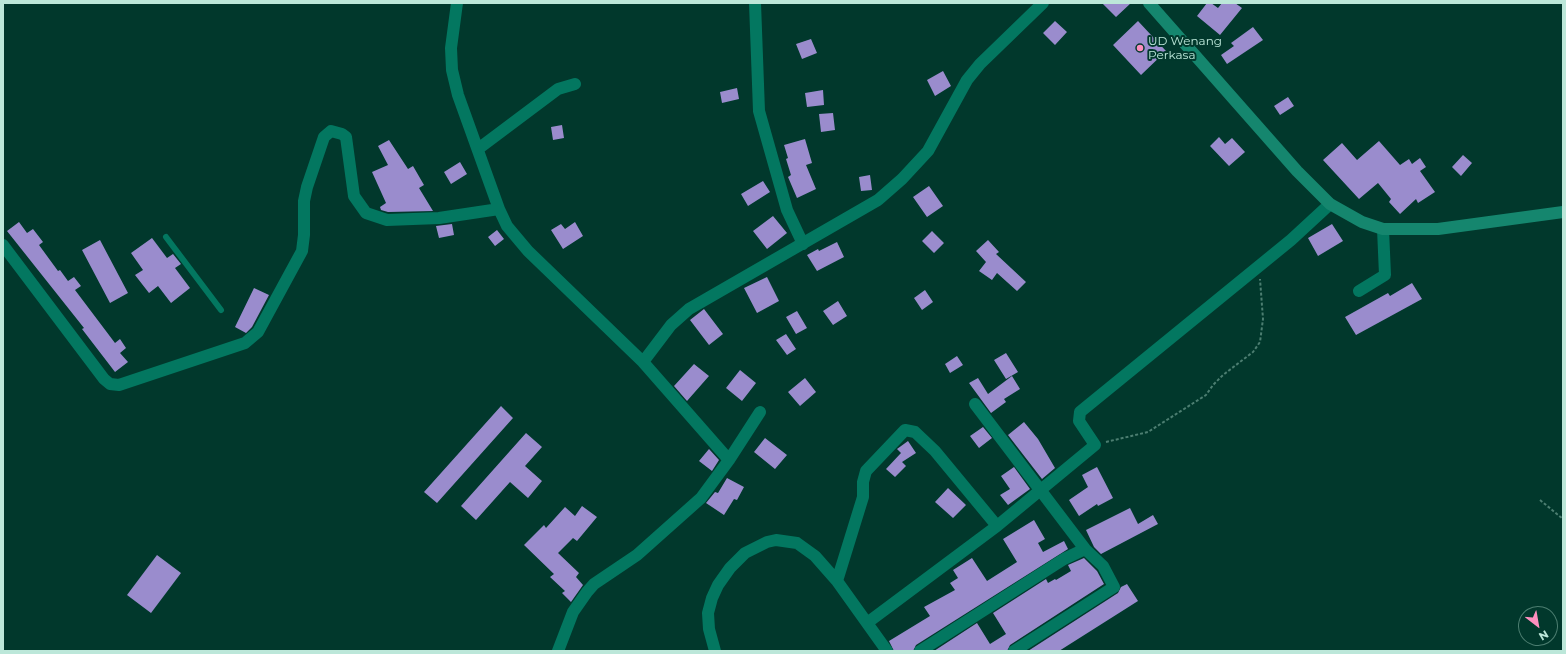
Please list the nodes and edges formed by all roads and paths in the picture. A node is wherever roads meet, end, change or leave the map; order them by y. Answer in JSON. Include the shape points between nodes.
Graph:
{"nodes":[{"id":1,"x":457,"y":3,"type":"edge"},
{"id":2,"x":755,"y":3,"type":"edge"},
{"id":3,"x":1043,"y":3,"type":"edge"},
{"id":4,"x":1149,"y":3,"type":"edge"},
{"id":5,"x":575,"y":84,"type":"dead end"},
{"id":6,"x":478,"y":149,"type":"junction"},
{"id":7,"x":1330,"y":204,"type":"junction"},
{"id":8,"x":499,"y":209,"type":"junction"},
{"id":9,"x":1563,"y":212,"type":"edge"},
{"id":10,"x":1383,"y":229,"type":"junction"},
{"id":11,"x":166,"y":237,"type":"dead end"},
{"id":12,"x":803,"y":244,"type":"junction"},
{"id":13,"x":3,"y":245,"type":"edge"},
{"id":14,"x":1260,"y":277,"type":"dead end"},
{"id":15,"x":1359,"y":291,"type":"dead end"},
{"id":16,"x":221,"y":310,"type":"dead end"},
{"id":17,"x":643,"y":362,"type":"junction"},
{"id":18,"x":975,"y":404,"type":"dead end"},
{"id":19,"x":760,"y":412,"type":"dead end"},
{"id":20,"x":1096,"y":445,"type":"junction"},
{"id":21,"x":729,"y":460,"type":"junction"},
{"id":22,"x":1040,"y":491,"type":"junction"},
{"id":23,"x":1540,"y":500,"type":"dead end"},
{"id":24,"x":1563,"y":519,"type":"edge"},
{"id":25,"x":997,"y":526,"type":"junction"},
{"id":26,"x":1085,"y":549,"type":"junction"},
{"id":27,"x":837,"y":582,"type":"junction"},
{"id":28,"x":867,"y":623,"type":"junction"},
{"id":29,"x":558,"y":651,"type":"edge"},
{"id":30,"x":715,"y":651,"type":"edge"},
{"id":31,"x":886,"y":651,"type":"edge"},
{"id":32,"x":920,"y":651,"type":"edge"},
{"id":33,"x":1014,"y":651,"type":"edge"}],
"edges":[{"from":1,"to":6,"type":"street","via":[[451,48],[452,70],[458,95]]},
{"from":2,"to":12,"type":"street","via":[[759,111],[788,210]]},
{"from":3,"to":12,"type":"street","via":[[967,80],[928,151],[902,179],[878,200]]},
{"from":4,"to":7,"type":"main road","via":[[1296,171]]},
{"from":5,"to":6,"type":"street","via":[[558,89]]},
{"from":6,"to":8,"type":"street"},
{"from":7,"to":10,"type":"main road","via":[[1362,222]]},
{"from":7,"to":20,"type":"street","via":[[1291,240],[1080,412],[1079,421]]},
{"from":8,"to":13,"type":"street","via":[[438,218],[387,220],[366,214],[354,196],[347,141],[342,134],[331,131],[324,137],[307,187],[302,251],[258,332],[245,343],[119,385],[110,384],[104,378]]},
{"from":8,"to":17,"type":"street","via":[[507,226],[528,251]]},
{"from":9,"to":10,"type":"main road","via":[[1438,229]]},
{"from":10,"to":15,"type":"street","via":[[1385,275]]},
{"from":11,"to":16,"type":"lane"},
{"from":12,"to":17,"type":"street","via":[[689,309],[671,325]]},
{"from":14,"to":20,"type":"path","via":[[1263,319],[1260,342],[1253,352],[1212,385],[1206,395],[1148,432]]},
{"from":17,"to":21,"type":"street"},
{"from":18,"to":22,"type":"street"},
{"from":19,"to":21,"type":"street"},
{"from":20,"to":22,"type":"street"},
{"from":21,"to":29,"type":"street","via":[[701,498],[664,532],[637,555],[594,584],[574,612]]},
{"from":22,"to":25,"type":"street"},
{"from":22,"to":26,"type":"street"},
{"from":23,"to":24,"type":"path"},
{"from":25,"to":27,"type":"street","via":[[935,451],[915,432],[905,430],[866,470],[863,497]]},
{"from":25,"to":28,"type":"street"},
{"from":26,"to":32,"type":"street","via":[[1064,559]]},
{"from":26,"to":33,"type":"street","via":[[1103,566],[1114,587]]},
{"from":27,"to":28,"type":"street"},
{"from":27,"to":30,"type":"street","via":[[815,556],[797,543],[776,540],[755,547],[730,568],[712,598],[708,613]]},
{"from":28,"to":31,"type":"street"}]}
